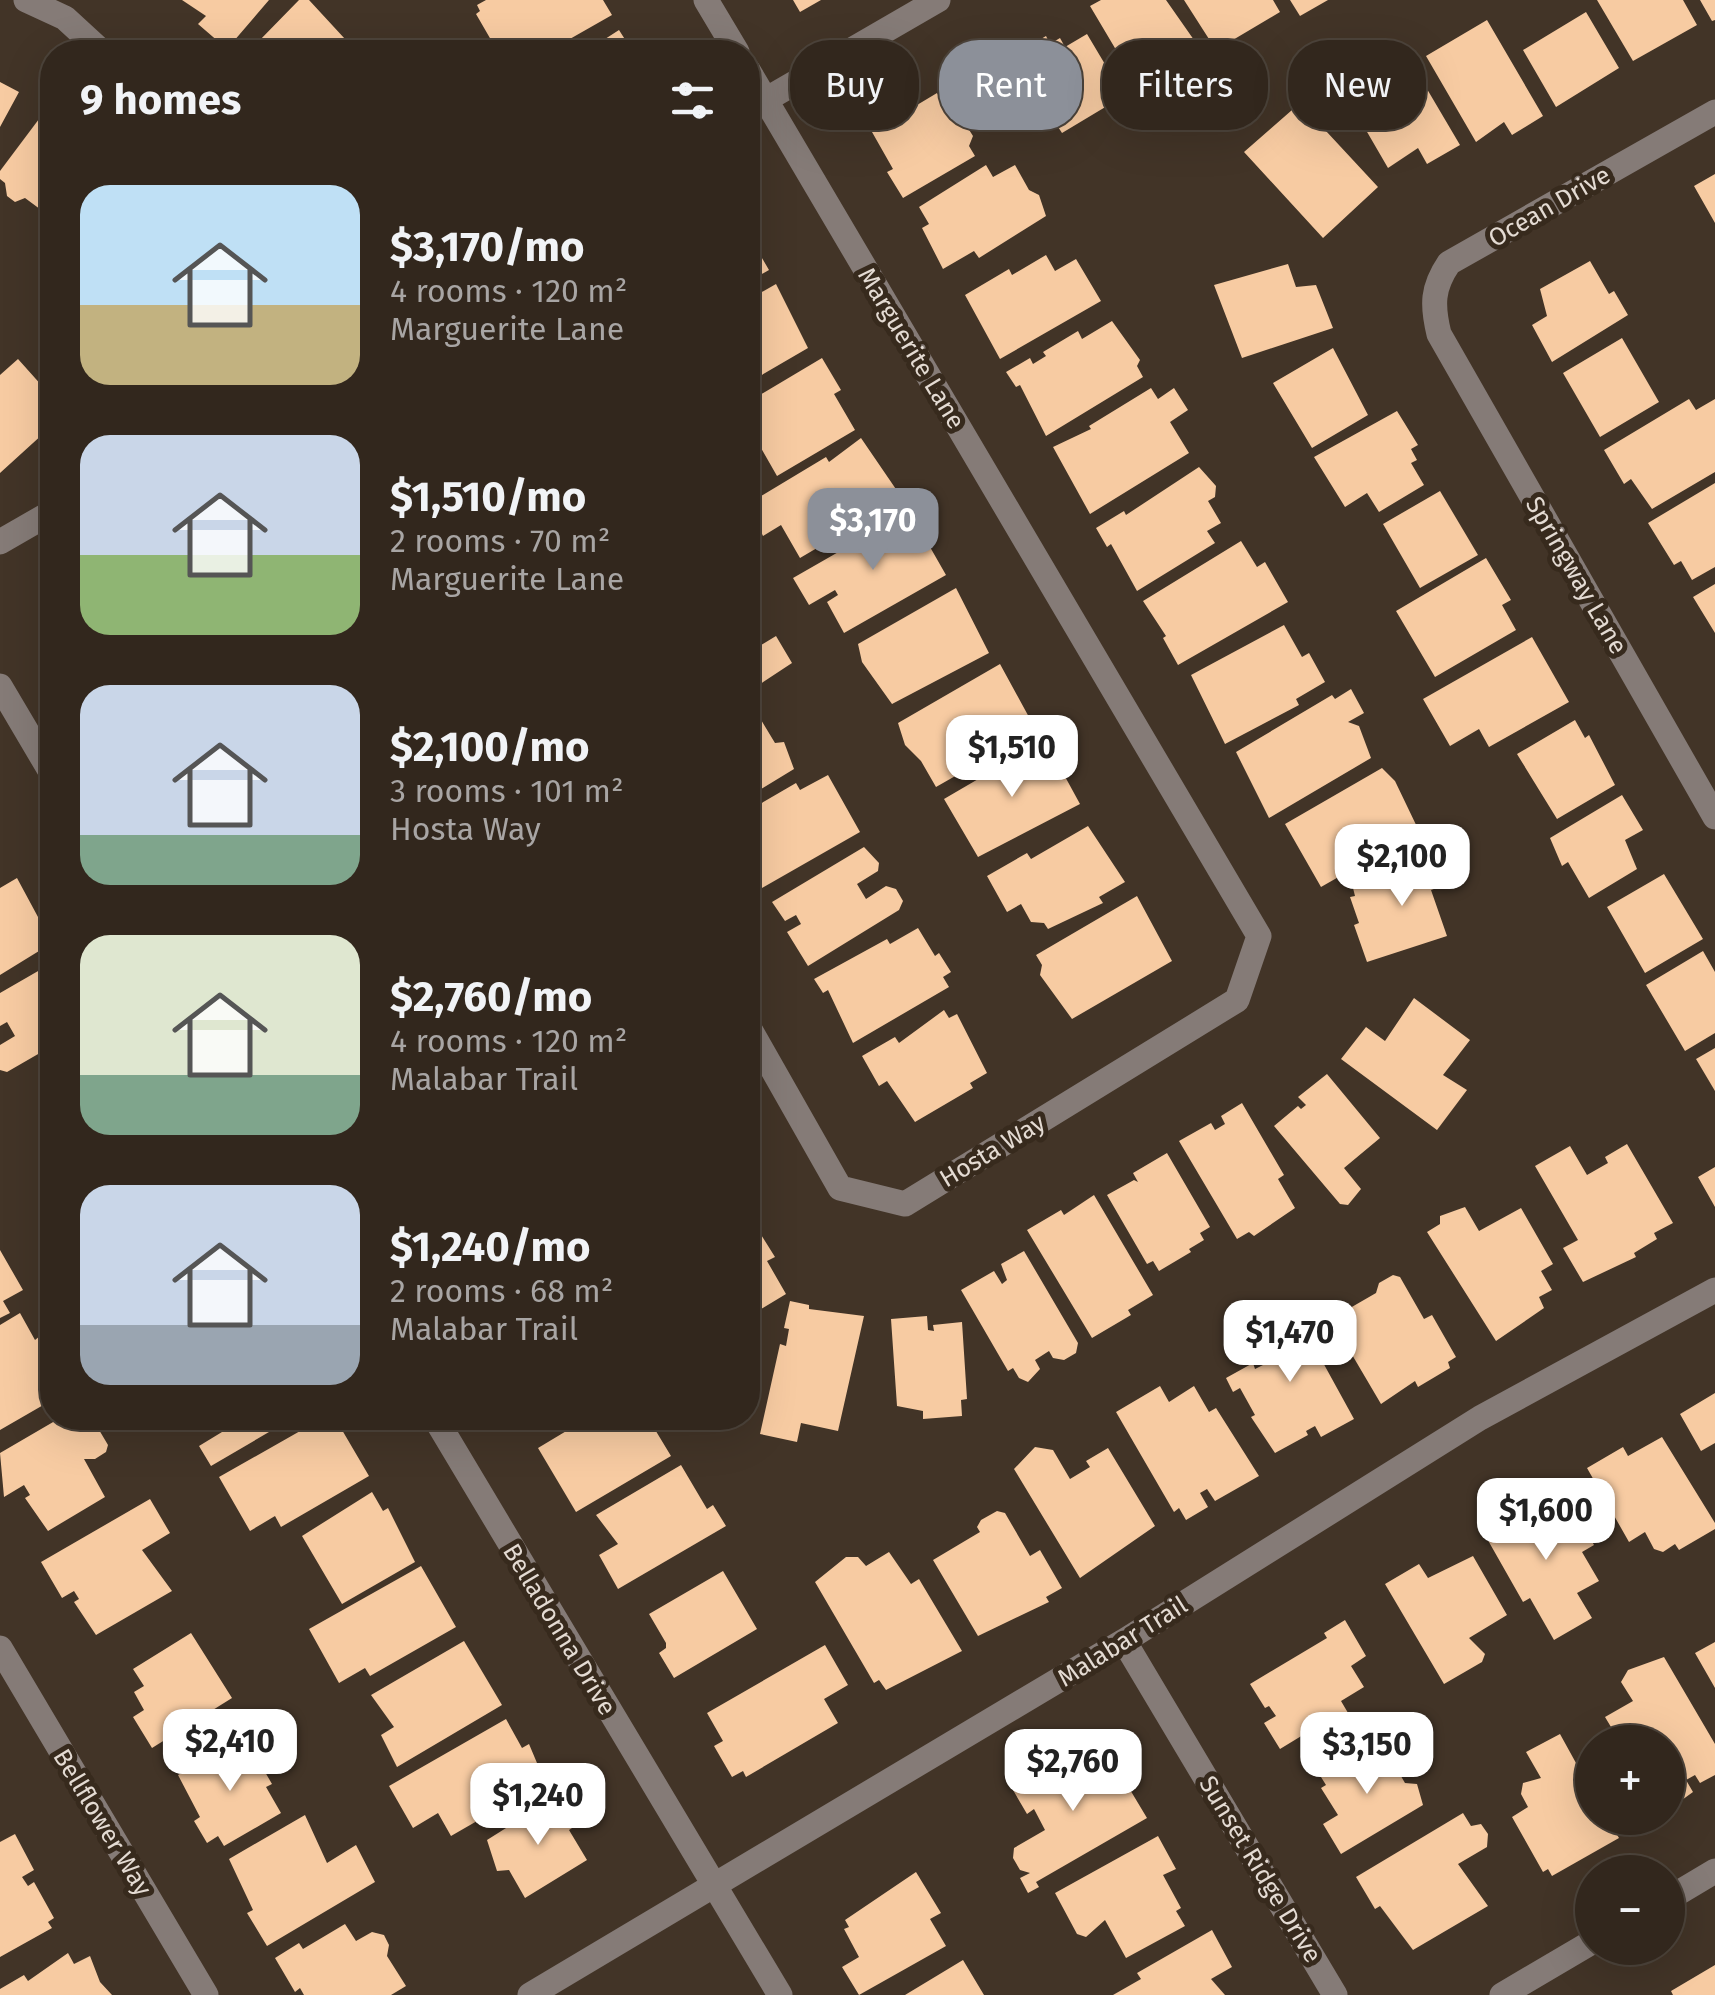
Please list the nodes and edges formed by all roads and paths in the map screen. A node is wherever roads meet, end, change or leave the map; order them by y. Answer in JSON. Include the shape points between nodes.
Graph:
{"nodes":[{"id":1,"x":26,"y":0,"type":"edge"},
{"id":2,"x":706,"y":0,"type":"edge"},
{"id":3,"x":938,"y":0,"type":"edge"},
{"id":4,"x":89,"y":40,"type":"edge"},
{"id":5,"x":730,"y":40,"type":"edge"},
{"id":6,"x":760,"y":103,"type":"edge"},
{"id":7,"x":760,"y":112,"type":"edge"},
{"id":8,"x":1715,"y":112,"type":"edge"},
{"id":9,"x":1439,"y":334,"type":"joint"},
{"id":10,"x":40,"y":519,"type":"edge"},
{"id":11,"x":0,"y":542,"type":"edge"},
{"id":12,"x":0,"y":686,"type":"edge"},
{"id":13,"x":40,"y":754,"type":"edge"},
{"id":14,"x":1715,"y":817,"type":"edge"},
{"id":15,"x":1259,"y":936,"type":"joint"},
{"id":16,"x":760,"y":1047,"type":"edge"},
{"id":17,"x":1715,"y":1290,"type":"edge"},
{"id":18,"x":441,"y":1430,"type":"edge"},
{"id":19,"x":1124,"y":1641,"type":"junction"},
{"id":20,"x":0,"y":1648,"type":"edge"},
{"id":21,"x":1715,"y":1871,"type":"edge"},
{"id":22,"x":714,"y":1888,"type":"junction"},
{"id":23,"x":1685,"y":1889,"type":"edge"},
{"id":24,"x":1575,"y":1952,"type":"edge"},
{"id":25,"x":206,"y":1995,"type":"edge"},
{"id":26,"x":530,"y":1995,"type":"edge"},
{"id":27,"x":780,"y":1995,"type":"edge"},
{"id":28,"x":1335,"y":1995,"type":"edge"},
{"id":29,"x":1502,"y":1995,"type":"edge"}],
"edges":[{"from":1,"to":4,"type":"street","via":[[66,18]]},
{"from":2,"to":5,"type":"street"},
{"from":3,"to":6,"type":"street"},
{"from":7,"to":15,"type":"street","name":"Marguerite Lane"},
{"from":8,"to":9,"type":"street","name":"Ocean Drive","via":[[1450,263],[1432,304]]},
{"from":9,"to":14,"type":"street","name":"Springway Lane"},
{"from":10,"to":11,"type":"street"},
{"from":12,"to":13,"type":"street"},
{"from":15,"to":16,"type":"street","name":"Hosta Way","via":[[1237,1000],[905,1204],[840,1188]]},
{"from":17,"to":19,"type":"street","name":"Malabar Trail","via":[[1480,1418]]},
{"from":18,"to":22,"type":"street","name":"Belladonna Drive"},
{"from":19,"to":22,"type":"street","name":"Malabar Trail"},
{"from":19,"to":28,"type":"street","name":"Sunset Ridge Drive"},
{"from":20,"to":25,"type":"street","name":"Bellflower Way"},
{"from":21,"to":23,"type":"street"},
{"from":22,"to":26,"type":"street","name":"Malabar Trail"},
{"from":22,"to":27,"type":"street","name":"Belladonna Drive"},
{"from":24,"to":29,"type":"street"}]}
